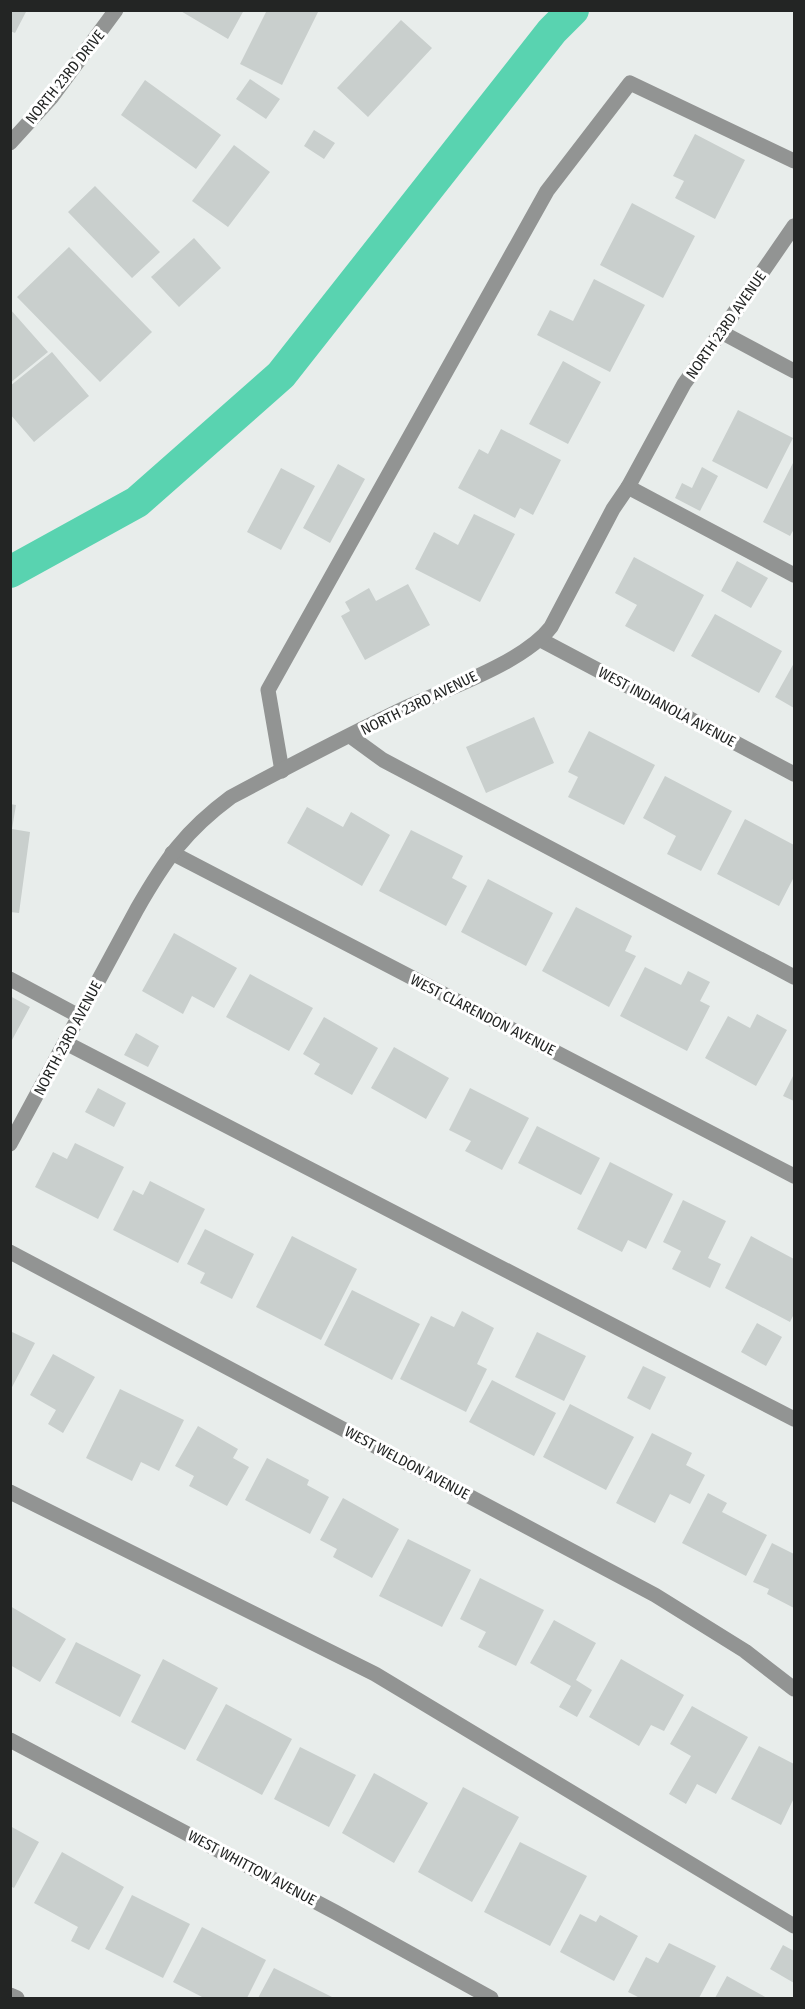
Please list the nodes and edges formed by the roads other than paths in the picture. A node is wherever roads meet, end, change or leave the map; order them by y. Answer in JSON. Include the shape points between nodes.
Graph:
{"nodes":[{"id":1,"x":116,"y":10,"type":"edge"},
{"id":2,"x":10,"y":143,"type":"edge"},
{"id":3,"x":795,"y":161,"type":"edge"},
{"id":4,"x":795,"y":225,"type":"edge"},
{"id":5,"x":721,"y":332,"type":"junction"},
{"id":6,"x":795,"y":371,"type":"edge"},
{"id":7,"x":628,"y":487,"type":"junction"},
{"id":8,"x":795,"y":574,"type":"edge"},
{"id":9,"x":541,"y":640,"type":"junction"},
{"id":10,"x":350,"y":736,"type":"junction"},
{"id":11,"x":282,"y":771,"type":"junction"},
{"id":12,"x":795,"y":774,"type":"edge"},
{"id":13,"x":172,"y":853,"type":"junction"},
{"id":14,"x":795,"y":977,"type":"edge"},
{"id":15,"x":10,"y":979,"type":"edge"},
{"id":16,"x":79,"y":1016,"type":"junction"},
{"id":17,"x":66,"y":1043,"type":"junction"},
{"id":18,"x":10,"y":1144,"type":"edge"},
{"id":19,"x":795,"y":1176,"type":"edge"},
{"id":20,"x":10,"y":1252,"type":"edge"},
{"id":21,"x":795,"y":1419,"type":"edge"},
{"id":22,"x":10,"y":1492,"type":"edge"},
{"id":23,"x":795,"y":1689,"type":"edge"},
{"id":24,"x":10,"y":1740,"type":"edge"},
{"id":25,"x":795,"y":1926,"type":"edge"},
{"id":26,"x":10,"y":1995,"type":"edge"},
{"id":27,"x":17,"y":1998,"type":"edge"},
{"id":28,"x":491,"y":1998,"type":"edge"}],
"edges":[{"from":1,"to":2,"type":"street","name":"NORTH 23RD DRIVE","via":[[51,98]]},
{"from":3,"to":11,"type":"street","via":[[630,83],[547,190],[268,690]]},
{"from":4,"to":5,"type":"street","name":"NORTH 23RD AVENUE"},
{"from":5,"to":6,"type":"street"},
{"from":5,"to":7,"type":"street","name":"NORTH 23RD AVENUE","via":[[684,384]]},
{"from":7,"to":8,"type":"street"},
{"from":7,"to":9,"type":"street","name":"NORTH 23RD AVENUE"},
{"from":9,"to":10,"type":"street","name":"NORTH 23RD AVENUE","via":[[514,658]]},
{"from":9,"to":12,"type":"street","name":"WEST INDIANOLA AVENUE"},
{"from":10,"to":11,"type":"street","name":"NORTH 23RD AVENUE"},
{"from":10,"to":14,"type":"street","via":[[383,760]]},
{"from":11,"to":13,"type":"street","name":"NORTH 23RD AVENUE","via":[[231,797],[185,836]]},
{"from":13,"to":16,"type":"street","name":"NORTH 23RD AVENUE"},
{"from":13,"to":19,"type":"street","name":"WEST CLARENDON AVENUE"},
{"from":15,"to":16,"type":"street"},
{"from":16,"to":17,"type":"street","name":"NORTH 23RD AVENUE"},
{"from":17,"to":18,"type":"street","name":"NORTH 23RD AVENUE"},
{"from":17,"to":21,"type":"street"},
{"from":20,"to":23,"type":"street","name":"WEST WELDON AVENUE","via":[[655,1594],[745,1651]]},
{"from":22,"to":25,"type":"street","via":[[375,1674]]},
{"from":24,"to":28,"type":"street","name":"WEST WHITTON AVENUE"},
{"from":26,"to":27,"type":"street"}]}
